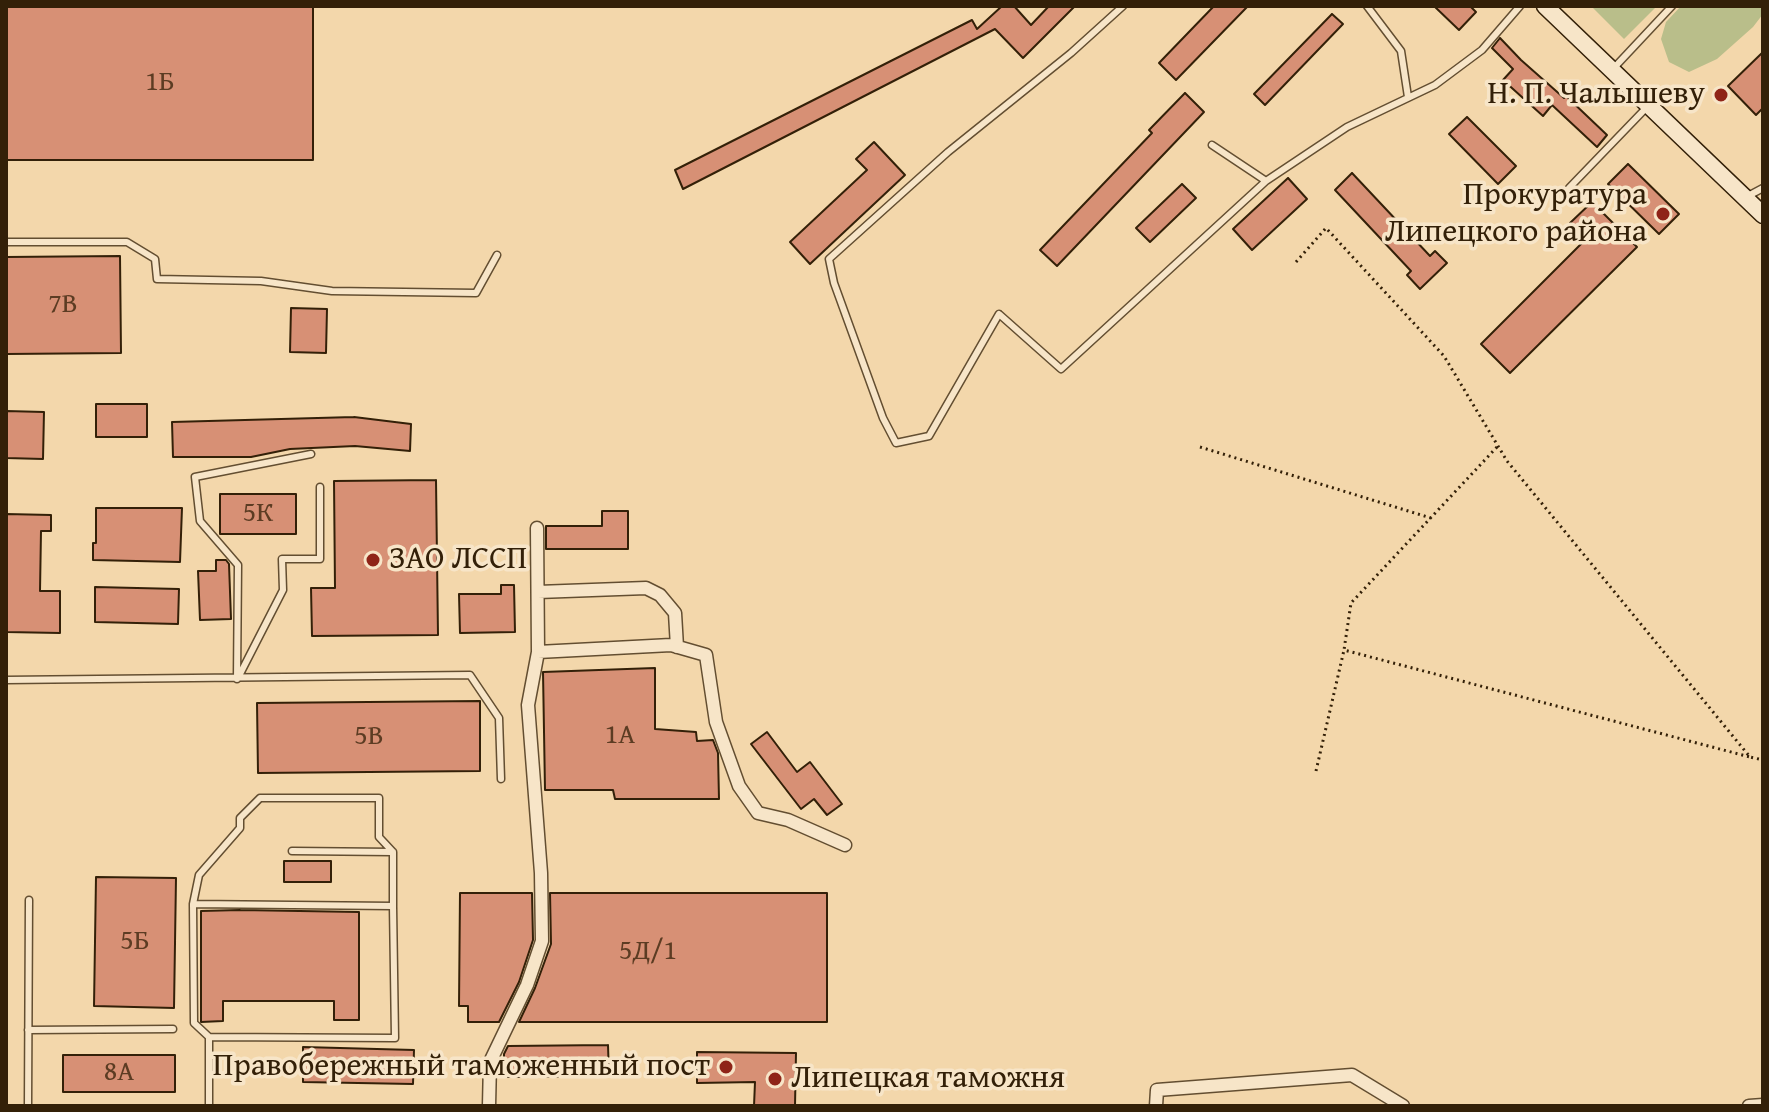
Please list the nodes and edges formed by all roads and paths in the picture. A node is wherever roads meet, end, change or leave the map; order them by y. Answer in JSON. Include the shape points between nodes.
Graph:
{"nodes":[{"id":1,"x":1123,"y":6,"type":"edge"},
{"id":2,"x":1367,"y":6,"type":"edge"},
{"id":3,"x":1520,"y":6,"type":"edge"},
{"id":4,"x":1545,"y":6,"type":"edge"},
{"id":5,"x":1672,"y":6,"type":"edge"},
{"id":6,"x":1612,"y":70,"type":"junction"},
{"id":7,"x":1408,"y":97,"type":"junction"},
{"id":8,"x":1649,"y":105,"type":"junction"},
{"id":9,"x":1212,"y":145,"type":"dead end"},
{"id":10,"x":1266,"y":181,"type":"junction"},
{"id":11,"x":1569,"y":188,"type":"dead end"},
{"id":12,"x":1763,"y":188,"type":"edge"},
{"id":13,"x":1745,"y":198,"type":"junction"},
{"id":14,"x":1763,"y":215,"type":"edge"},
{"id":15,"x":6,"y":242,"type":"edge"},
{"id":16,"x":497,"y":255,"type":"dead end"},
{"id":17,"x":1296,"y":262,"type":"dead end"},
{"id":18,"x":1498,"y":446,"type":"junction"},
{"id":19,"x":1200,"y":447,"type":"dead end"},
{"id":20,"x":311,"y":454,"type":"dead end"},
{"id":21,"x":320,"y":487,"type":"dead end"},
{"id":22,"x":1431,"y":518,"type":"junction"},
{"id":23,"x":537,"y":528,"type":"dead end"},
{"id":24,"x":538,"y":592,"type":"junction"},
{"id":25,"x":677,"y":647,"type":"junction"},
{"id":26,"x":1344,"y":650,"type":"junction"},
{"id":27,"x":538,"y":652,"type":"junction"},
{"id":28,"x":237,"y":679,"type":"junction"},
{"id":29,"x":6,"y":680,"type":"edge"},
{"id":30,"x":1750,"y":757,"type":"junction"},
{"id":31,"x":1763,"y":760,"type":"edge"},
{"id":32,"x":1316,"y":771,"type":"dead end"},
{"id":33,"x":501,"y":779,"type":"dead end"},
{"id":34,"x":845,"y":845,"type":"dead end"},
{"id":35,"x":292,"y":851,"type":"dead end"},
{"id":36,"x":393,"y":852,"type":"junction"},
{"id":37,"x":29,"y":900,"type":"dead end"},
{"id":38,"x":193,"y":904,"type":"junction"},
{"id":39,"x":393,"y":906,"type":"junction"},
{"id":40,"x":173,"y":1029,"type":"dead end"},
{"id":41,"x":28,"y":1030,"type":"junction"},
{"id":42,"x":209,"y":1037,"type":"junction"},
{"id":43,"x":1763,"y":1105,"type":"edge"},
{"id":44,"x":28,"y":1106,"type":"edge"},
{"id":45,"x":209,"y":1106,"type":"edge"},
{"id":46,"x":489,"y":1106,"type":"edge"},
{"id":47,"x":1156,"y":1106,"type":"edge"},
{"id":48,"x":1403,"y":1106,"type":"edge"},
{"id":49,"x":1749,"y":1106,"type":"edge"}],
"edges":[{"from":1,"to":10,"type":"lane","via":[[829,259],[896,443],[929,436],[999,314],[1061,369]]},
{"from":2,"to":7,"type":"lane","via":[[1401,51]]},
{"from":3,"to":7,"type":"lane","via":[[1482,50],[1435,85]]},
{"from":4,"to":6,"type":"street"},
{"from":5,"to":6,"type":"lane"},
{"from":6,"to":8,"type":"street"},
{"from":7,"to":10,"type":"lane","via":[[1347,127]]},
{"from":8,"to":11,"type":"lane"},
{"from":8,"to":13,"type":"street"},
{"from":9,"to":10,"type":"lane"},
{"from":12,"to":13,"type":"lane"},
{"from":13,"to":14,"type":"street"},
{"from":15,"to":16,"type":"lane","via":[[127,242],[155,259],[157,279],[261,281],[332,291],[476,293]]},
{"from":17,"to":18,"type":"path","via":[[1326,228],[1444,356]]},
{"from":18,"to":22,"type":"path"},
{"from":18,"to":30,"type":"path"},
{"from":19,"to":22,"type":"path"},
{"from":20,"to":28,"type":"lane","via":[[195,477],[200,521],[238,565]]},
{"from":21,"to":28,"type":"lane","via":[[320,559],[282,559],[283,590]]},
{"from":22,"to":26,"type":"path","via":[[1351,603]]},
{"from":23,"to":24,"type":"street"},
{"from":24,"to":25,"type":"street","via":[[646,588],[675,613]]},
{"from":24,"to":27,"type":"street"},
{"from":25,"to":27,"type":"street"},
{"from":25,"to":34,"type":"street","via":[[706,655],[716,722],[739,786],[758,813]]},
{"from":26,"to":30,"type":"path"},
{"from":26,"to":32,"type":"path"},
{"from":27,"to":46,"type":"street","via":[[528,705],[542,941],[490,1062]]},
{"from":28,"to":29,"type":"lane"},
{"from":28,"to":33,"type":"lane","via":[[470,675],[499,718]]},
{"from":30,"to":31,"type":"path"},
{"from":35,"to":36,"type":"lane"},
{"from":36,"to":38,"type":"lane","via":[[379,837],[379,798],[260,798],[199,875]]},
{"from":36,"to":39,"type":"lane"},
{"from":37,"to":41,"type":"lane"},
{"from":38,"to":39,"type":"lane"},
{"from":38,"to":42,"type":"lane","via":[[194,1023]]},
{"from":39,"to":42,"type":"lane","via":[[395,1038]]},
{"from":40,"to":41,"type":"lane"},
{"from":41,"to":44,"type":"lane"},
{"from":42,"to":45,"type":"lane"},
{"from":43,"to":49,"type":"street"},
{"from":47,"to":48,"type":"street","via":[[1157,1090],[1352,1075]]}]}
